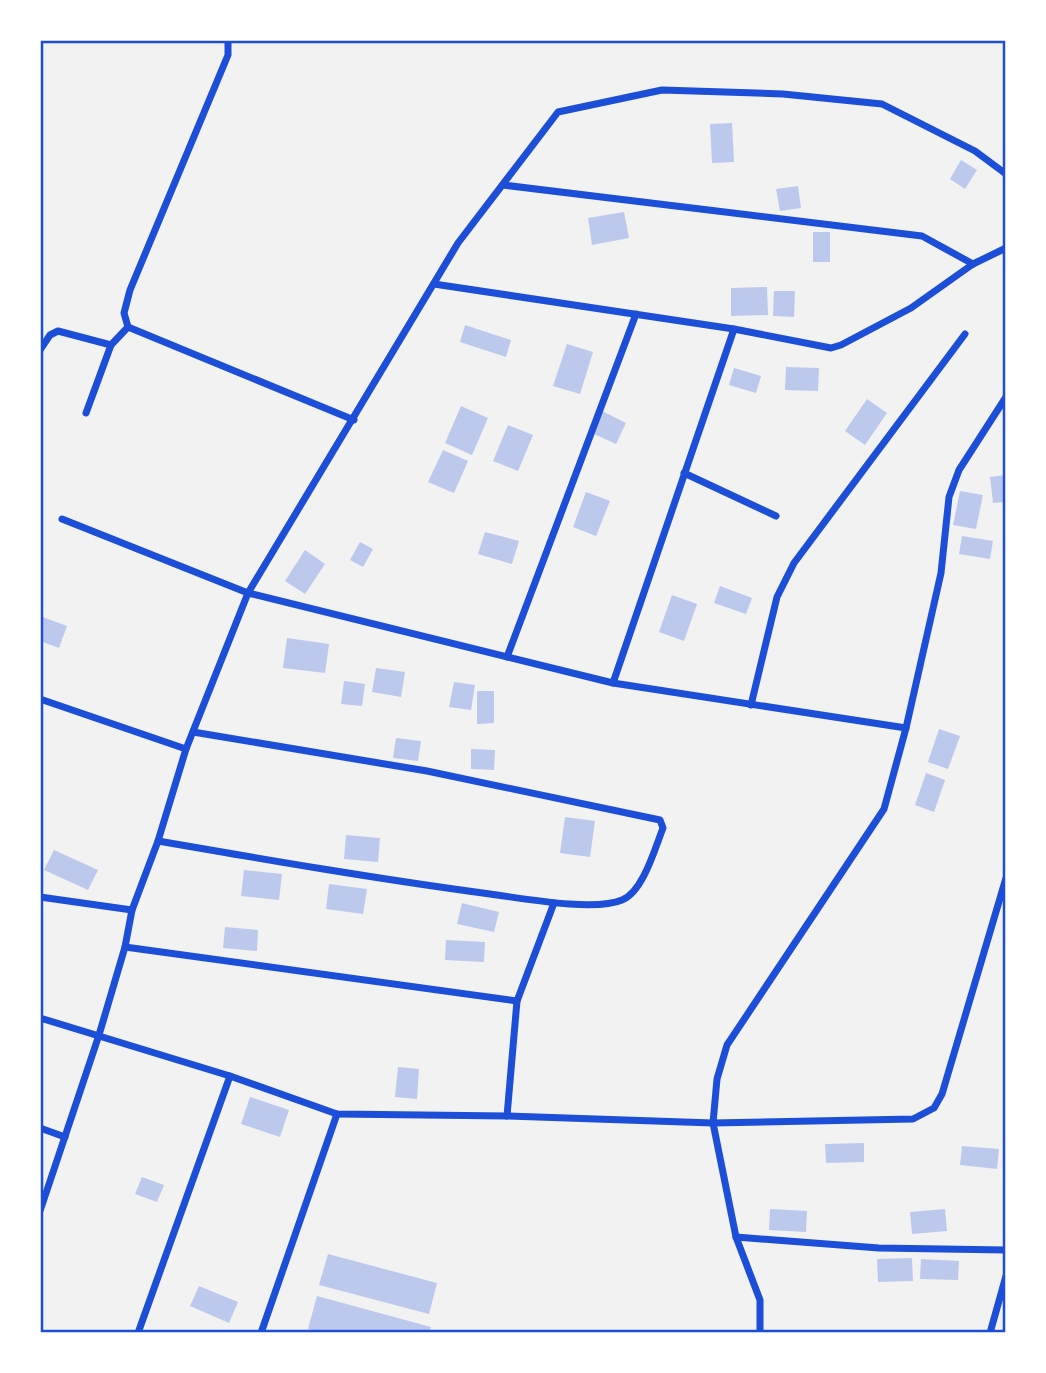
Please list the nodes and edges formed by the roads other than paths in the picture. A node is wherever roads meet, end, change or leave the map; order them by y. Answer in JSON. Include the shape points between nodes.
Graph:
{"nodes":[{"id":1,"x":228,"y":40,"type":"edge"},
{"id":2,"x":1006,"y":174,"type":"edge"},
{"id":3,"x":503,"y":185,"type":"junction"},
{"id":4,"x":1006,"y":248,"type":"edge"},
{"id":5,"x":973,"y":264,"type":"junction"},
{"id":6,"x":434,"y":284,"type":"junction"},
{"id":7,"x":636,"y":314,"type":"junction"},
{"id":8,"x":128,"y":327,"type":"junction"},
{"id":9,"x":734,"y":329,"type":"junction"},
{"id":10,"x":965,"y":334,"type":"dead end"},
{"id":11,"x":41,"y":345,"type":"edge"},
{"id":12,"x":111,"y":345,"type":"junction"},
{"id":13,"x":1006,"y":397,"type":"edge"},
{"id":14,"x":86,"y":413,"type":"dead end"},
{"id":15,"x":354,"y":420,"type":"junction"},
{"id":16,"x":684,"y":473,"type":"junction"},
{"id":17,"x":776,"y":516,"type":"dead end"},
{"id":18,"x":62,"y":519,"type":"dead end"},
{"id":19,"x":248,"y":593,"type":"junction"},
{"id":20,"x":507,"y":657,"type":"junction"},
{"id":21,"x":613,"y":683,"type":"junction"},
{"id":22,"x":40,"y":699,"type":"edge"},
{"id":23,"x":751,"y":705,"type":"junction"},
{"id":24,"x":906,"y":728,"type":"junction"},
{"id":25,"x":193,"y":732,"type":"junction"},
{"id":26,"x":186,"y":749,"type":"junction"},
{"id":27,"x":158,"y":841,"type":"junction"},
{"id":28,"x":1006,"y":878,"type":"edge"},
{"id":29,"x":40,"y":897,"type":"edge"},
{"id":30,"x":554,"y":903,"type":"junction"},
{"id":31,"x":132,"y":910,"type":"junction"},
{"id":32,"x":125,"y":947,"type":"junction"},
{"id":33,"x":517,"y":1001,"type":"junction"},
{"id":34,"x":40,"y":1018,"type":"edge"},
{"id":35,"x":99,"y":1035,"type":"junction"},
{"id":36,"x":230,"y":1076,"type":"junction"},
{"id":37,"x":337,"y":1114,"type":"junction"},
{"id":38,"x":508,"y":1116,"type":"junction"},
{"id":39,"x":713,"y":1123,"type":"junction"},
{"id":40,"x":40,"y":1128,"type":"edge"},
{"id":41,"x":65,"y":1137,"type":"junction"},
{"id":42,"x":40,"y":1211,"type":"edge"},
{"id":43,"x":737,"y":1237,"type":"junction"},
{"id":44,"x":1006,"y":1250,"type":"edge"},
{"id":45,"x":1006,"y":1276,"type":"edge"},
{"id":46,"x":138,"y":1333,"type":"edge"},
{"id":47,"x":261,"y":1333,"type":"edge"},
{"id":48,"x":760,"y":1333,"type":"edge"},
{"id":49,"x":990,"y":1333,"type":"edge"}],
"edges":[{"from":1,"to":8,"type":"street","via":[[229,55],[130,290],[124,313]]},
{"from":2,"to":3,"type":"street","via":[[975,151],[882,104],[783,94],[662,90],[558,113]]},
{"from":3,"to":5,"type":"street","via":[[922,236]]},
{"from":3,"to":6,"type":"street","via":[[458,243]]},
{"from":4,"to":5,"type":"street"},
{"from":5,"to":9,"type":"street","via":[[911,308],[831,348]]},
{"from":6,"to":7,"type":"street"},
{"from":6,"to":15,"type":"street"},
{"from":7,"to":9,"type":"street"},
{"from":7,"to":20,"type":"street"},
{"from":8,"to":12,"type":"street"},
{"from":8,"to":15,"type":"street"},
{"from":9,"to":16,"type":"street"},
{"from":10,"to":23,"type":"street","via":[[794,563],[777,597]]},
{"from":11,"to":12,"type":"street","via":[[58,331]]},
{"from":12,"to":14,"type":"street"},
{"from":13,"to":24,"type":"street","via":[[958,470],[949,497],[941,573]]},
{"from":15,"to":19,"type":"street"},
{"from":16,"to":17,"type":"street"},
{"from":16,"to":21,"type":"street"},
{"from":18,"to":19,"type":"street"},
{"from":19,"to":20,"type":"street"},
{"from":19,"to":25,"type":"street"},
{"from":20,"to":21,"type":"street"},
{"from":21,"to":23,"type":"street"},
{"from":22,"to":26,"type":"street"},
{"from":23,"to":24,"type":"street"},
{"from":24,"to":39,"type":"street","via":[[884,809],[727,1045],[717,1079]]},
{"from":25,"to":26,"type":"street"},
{"from":25,"to":30,"type":"street","via":[[427,771],[660,820],[663,828],[646,871],[625,900],[609,905]]},
{"from":26,"to":27,"type":"street"},
{"from":27,"to":30,"type":"street"},
{"from":27,"to":31,"type":"street"},
{"from":28,"to":39,"type":"street","via":[[934,1108],[913,1119]]},
{"from":29,"to":31,"type":"street"},
{"from":30,"to":33,"type":"street"},
{"from":31,"to":32,"type":"street"},
{"from":32,"to":33,"type":"street"},
{"from":32,"to":35,"type":"street"},
{"from":33,"to":38,"type":"street"},
{"from":34,"to":35,"type":"street"},
{"from":35,"to":36,"type":"street"},
{"from":35,"to":41,"type":"street"},
{"from":36,"to":37,"type":"street"},
{"from":36,"to":46,"type":"street"},
{"from":37,"to":38,"type":"street"},
{"from":37,"to":47,"type":"street"},
{"from":38,"to":39,"type":"street"},
{"from":39,"to":43,"type":"street"},
{"from":40,"to":41,"type":"street"},
{"from":41,"to":42,"type":"street"},
{"from":43,"to":44,"type":"street","via":[[879,1248]]},
{"from":43,"to":48,"type":"street","via":[[760,1300]]},
{"from":45,"to":49,"type":"street"}]}
